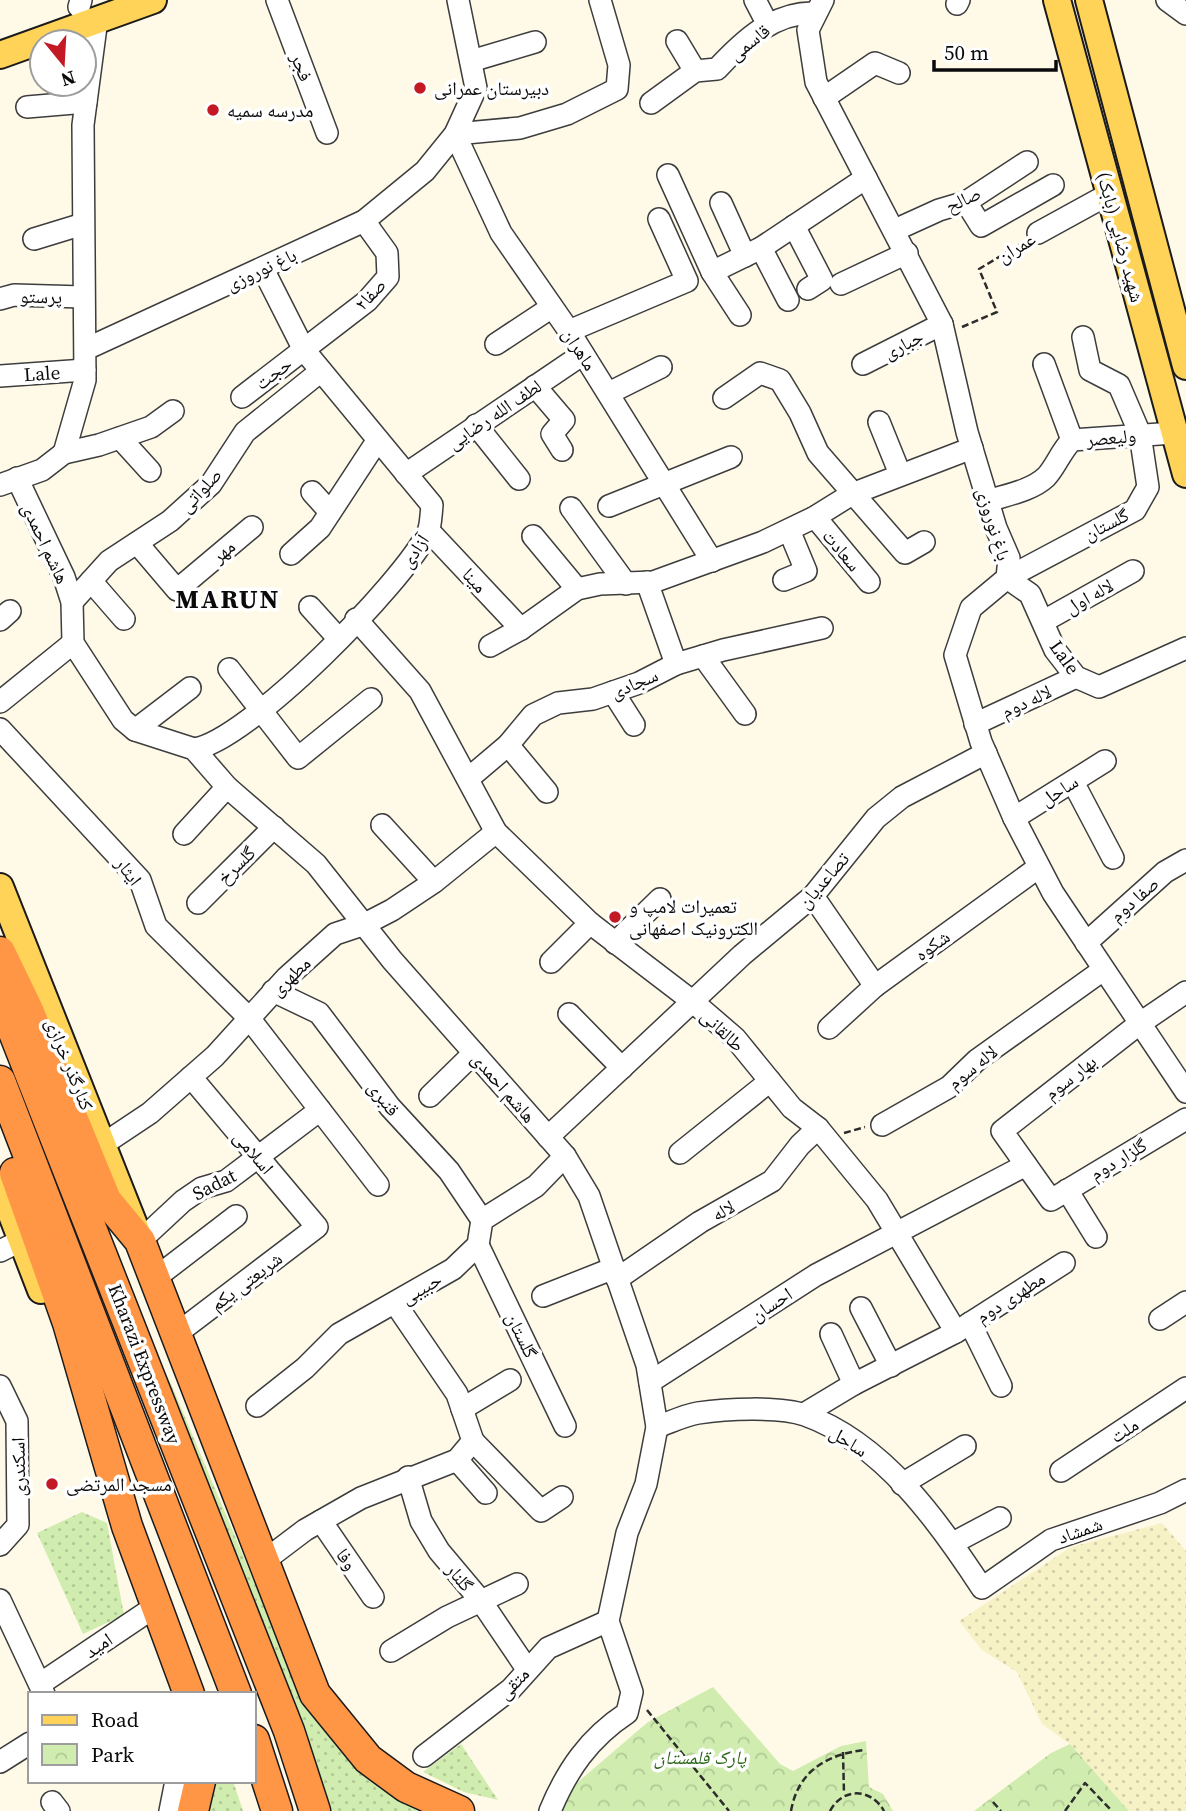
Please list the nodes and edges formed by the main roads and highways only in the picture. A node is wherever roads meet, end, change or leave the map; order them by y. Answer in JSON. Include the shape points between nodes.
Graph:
{"nodes":[{"id":1,"x":153,"y":0,"type":"edge"},
{"id":2,"x":1057,"y":0,"type":"edge"},
{"id":3,"x":1088,"y":0,"type":"edge"},
{"id":4,"x":90,"y":7,"type":"edge"},
{"id":5,"x":0,"y":36,"type":"edge"},
{"id":6,"x":0,"y":55,"type":"edge"},
{"id":7,"x":1186,"y":366,"type":"edge"},
{"id":8,"x":1186,"y":474,"type":"edge"},
{"id":9,"x":0,"y":887,"type":"edge"},
{"id":10,"x":0,"y":952,"type":"edge"},
{"id":11,"x":0,"y":997,"type":"edge"},
{"id":12,"x":0,"y":1081,"type":"edge"},
{"id":13,"x":0,"y":1130,"type":"edge"},
{"id":14,"x":0,"y":1184,"type":"edge"},
{"id":15,"x":140,"y":1241,"type":"junction"},
{"id":16,"x":11,"y":1245,"type":"edge"},
{"id":17,"x":127,"y":1526,"type":"junction"},
{"id":18,"x":188,"y":1692,"type":"edge"},
{"id":19,"x":235,"y":1692,"type":"edge"},
{"id":20,"x":256,"y":1746,"type":"edge"},
{"id":21,"x":200,"y":1783,"type":"edge"},
{"id":22,"x":193,"y":1811,"type":"edge"},
{"id":23,"x":277,"y":1811,"type":"edge"},
{"id":24,"x":315,"y":1811,"type":"edge"},
{"id":25,"x":459,"y":1811,"type":"edge"}],
"edges":[{"from":1,"to":4,"type":"main road"},
{"from":2,"to":8,"type":"main road","name":"شهید رضایی (بابک)"},
{"from":3,"to":7,"type":"main road","name":"شهید رضایی (بابک)"},
{"from":4,"to":5,"type":"main road"},
{"from":4,"to":6,"type":"main road"},
{"from":9,"to":15,"type":"main road","name":"کنارگذر خرازی"},
{"from":10,"to":15,"type":"highway","via":[[106,1200]]},
{"from":11,"to":24,"type":"highway","name":"Kharazi Expressway","via":[[289,1731]]},
{"from":12,"to":19,"type":"highway","name":"Kharazi Expressway"},
{"from":13,"to":17,"type":"highway","via":[[68,1323]]},
{"from":14,"to":16,"type":"main road"},
{"from":15,"to":25,"type":"highway","via":[[316,1694],[368,1759],[406,1787]]},
{"from":16,"to":17,"type":"main road"},
{"from":17,"to":18,"type":"highway"},
{"from":20,"to":23,"type":"highway"},
{"from":21,"to":22,"type":"highway"}]}
